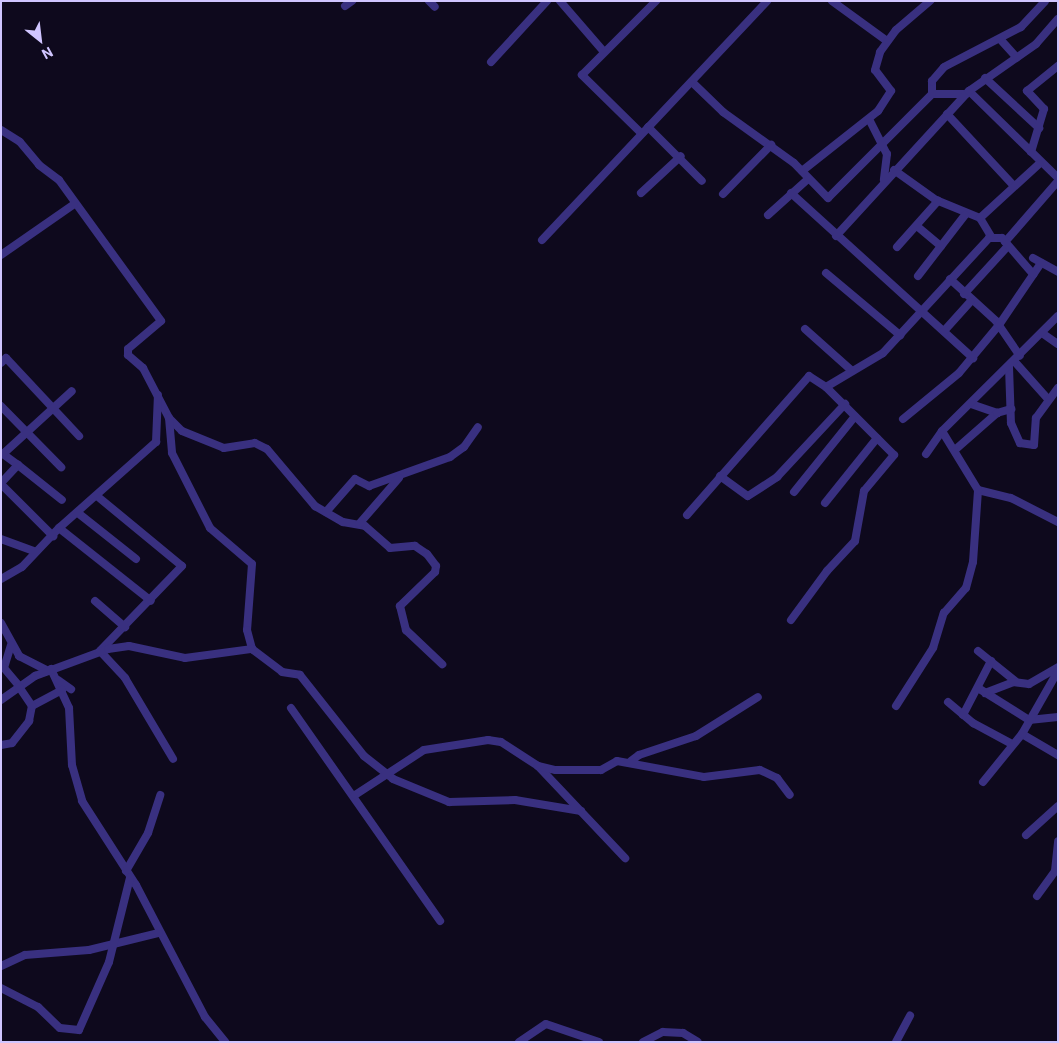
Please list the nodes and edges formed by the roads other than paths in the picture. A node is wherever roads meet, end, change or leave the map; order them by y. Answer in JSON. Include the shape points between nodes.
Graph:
{"nodes":[{"id":1,"x":547,"y":1,"type":"edge"},
{"id":2,"x":560,"y":1,"type":"edge"},
{"id":3,"x":656,"y":1,"type":"edge"},
{"id":4,"x":768,"y":1,"type":"edge"},
{"id":5,"x":832,"y":1,"type":"edge"},
{"id":6,"x":930,"y":1,"type":"edge"},
{"id":7,"x":1045,"y":1,"type":"edge"},
{"id":8,"x":1058,"y":19,"type":"edge"},
{"id":9,"x":1000,"y":39,"type":"junction"},
{"id":10,"x":888,"y":41,"type":"junction"},
{"id":11,"x":604,"y":52,"type":"junction"},
{"id":12,"x":1017,"y":58,"type":"junction"},
{"id":13,"x":491,"y":62,"type":"dead end"},
{"id":14,"x":1058,"y":66,"type":"edge"},
{"id":15,"x":985,"y":78,"type":"junction"},
{"id":16,"x":693,"y":83,"type":"junction"},
{"id":17,"x":968,"y":92,"type":"junction"},
{"id":18,"x":932,"y":94,"type":"junction"},
{"id":19,"x":946,"y":114,"type":"junction"},
{"id":20,"x":870,"y":121,"type":"junction"},
{"id":21,"x":648,"y":126,"type":"junction"},
{"id":22,"x":1040,"y":128,"type":"junction"},
{"id":23,"x":1,"y":130,"type":"edge"},
{"id":24,"x":641,"y":133,"type":"junction"},
{"id":25,"x":882,"y":144,"type":"junction"},
{"id":26,"x":771,"y":145,"type":"junction"},
{"id":27,"x":1031,"y":152,"type":"junction"},
{"id":28,"x":680,"y":156,"type":"junction"},
{"id":29,"x":1039,"y":164,"type":"junction"},
{"id":30,"x":894,"y":170,"type":"junction"},
{"id":31,"x":802,"y":171,"type":"junction"},
{"id":32,"x":808,"y":179,"type":"junction"},
{"id":33,"x":1058,"y":180,"type":"edge"},
{"id":34,"x":702,"y":181,"type":"dead end"},
{"id":35,"x":884,"y":182,"type":"junction"},
{"id":36,"x":1013,"y":185,"type":"junction"},
{"id":37,"x":641,"y":193,"type":"dead end"},
{"id":38,"x":723,"y":194,"type":"dead end"},
{"id":39,"x":791,"y":194,"type":"junction"},
{"id":40,"x":938,"y":201,"type":"junction"},
{"id":41,"x":73,"y":205,"type":"junction"},
{"id":42,"x":768,"y":215,"type":"dead end"},
{"id":43,"x":965,"y":215,"type":"junction"},
{"id":44,"x":980,"y":218,"type":"junction"},
{"id":45,"x":918,"y":227,"type":"junction"},
{"id":46,"x":836,"y":236,"type":"junction"},
{"id":47,"x":991,"y":236,"type":"junction"},
{"id":48,"x":542,"y":240,"type":"dead end"},
{"id":49,"x":1006,"y":244,"type":"junction"},
{"id":50,"x":941,"y":246,"type":"junction"},
{"id":51,"x":898,"y":247,"type":"dead end"},
{"id":52,"x":1,"y":255,"type":"edge"},
{"id":53,"x":1033,"y":258,"type":"dead end"},
{"id":54,"x":1041,"y":262,"type":"junction"},
{"id":55,"x":1058,"y":272,"type":"edge"},
{"id":56,"x":826,"y":273,"type":"dead end"},
{"id":57,"x":1033,"y":274,"type":"junction"},
{"id":58,"x":918,"y":276,"type":"dead end"},
{"id":59,"x":950,"y":279,"type":"junction"},
{"id":60,"x":964,"y":294,"type":"junction"},
{"id":61,"x":970,"y":302,"type":"junction"},
{"id":62,"x":923,"y":311,"type":"junction"},
{"id":63,"x":1058,"y":316,"type":"edge"},
{"id":64,"x":999,"y":325,"type":"junction"},
{"id":65,"x":805,"y":329,"type":"dead end"},
{"id":66,"x":944,"y":331,"type":"junction"},
{"id":67,"x":1042,"y":333,"type":"junction"},
{"id":68,"x":900,"y":336,"type":"junction"},
{"id":69,"x":1058,"y":344,"type":"edge"},
{"id":70,"x":973,"y":358,"type":"junction"},
{"id":71,"x":1015,"y":362,"type":"junction"},
{"id":72,"x":1,"y":363,"type":"edge"},
{"id":73,"x":851,"y":370,"type":"junction"},
{"id":74,"x":826,"y":387,"type":"junction"},
{"id":75,"x":1058,"y":388,"type":"edge"},
{"id":76,"x":72,"y":390,"type":"dead end"},
{"id":77,"x":158,"y":395,"type":"junction"},
{"id":78,"x":1048,"y":399,"type":"junction"},
{"id":79,"x":844,"y":404,"type":"junction"},
{"id":80,"x":970,"y":404,"type":"junction"},
{"id":81,"x":1,"y":406,"type":"edge"},
{"id":82,"x":52,"y":409,"type":"junction"},
{"id":83,"x":1011,"y":409,"type":"junction"},
{"id":84,"x":997,"y":413,"type":"junction"},
{"id":85,"x":855,"y":416,"type":"junction"},
{"id":86,"x":169,"y":418,"type":"junction"},
{"id":87,"x":903,"y":419,"type":"dead end"},
{"id":88,"x":478,"y":427,"type":"dead end"},
{"id":89,"x":942,"y":431,"type":"junction"},
{"id":90,"x":27,"y":432,"type":"junction"},
{"id":91,"x":79,"y":436,"type":"dead end"},
{"id":92,"x":877,"y":438,"type":"junction"},
{"id":93,"x":956,"y":448,"type":"junction"},
{"id":94,"x":926,"y":454,"type":"dead end"},
{"id":95,"x":18,"y":465,"type":"junction"},
{"id":96,"x":61,"y":468,"type":"dead end"},
{"id":97,"x":720,"y":476,"type":"junction"},
{"id":98,"x":399,"y":478,"type":"junction"},
{"id":99,"x":1,"y":483,"type":"edge"},
{"id":100,"x":978,"y":490,"type":"junction"},
{"id":101,"x":794,"y":492,"type":"dead end"},
{"id":102,"x":97,"y":496,"type":"junction"},
{"id":103,"x":62,"y":500,"type":"dead end"},
{"id":104,"x":825,"y":503,"type":"dead end"},
{"id":105,"x":326,"y":512,"type":"junction"},
{"id":106,"x":78,"y":513,"type":"junction"},
{"id":107,"x":687,"y":514,"type":"dead end"},
{"id":108,"x":1058,"y":522,"type":"edge"},
{"id":109,"x":359,"y":524,"type":"junction"},
{"id":110,"x":59,"y":528,"type":"junction"},
{"id":111,"x":53,"y":536,"type":"junction"},
{"id":112,"x":1,"y":539,"type":"edge"},
{"id":113,"x":36,"y":552,"type":"junction"},
{"id":114,"x":136,"y":559,"type":"dead end"},
{"id":115,"x":2,"y":578,"type":"edge"},
{"id":116,"x":95,"y":601,"type":"dead end"},
{"id":117,"x":151,"y":601,"type":"junction"},
{"id":118,"x":792,"y":620,"type":"dead end"},
{"id":119,"x":1,"y":623,"type":"edge"},
{"id":120,"x":125,"y":627,"type":"junction"},
{"id":121,"x":12,"y":645,"type":"junction"},
{"id":122,"x":252,"y":649,"type":"junction"},
{"id":123,"x":100,"y":651,"type":"junction"},
{"id":124,"x":978,"y":651,"type":"dead end"},
{"id":125,"x":8,"y":654,"type":"junction"},
{"id":126,"x":18,"y":655,"type":"junction"},
{"id":127,"x":991,"y":661,"type":"junction"},
{"id":128,"x":442,"y":664,"type":"dead end"},
{"id":129,"x":1058,"y":667,"type":"edge"},
{"id":130,"x":49,"y":669,"type":"junction"},
{"id":131,"x":36,"y":672,"type":"junction"},
{"id":132,"x":1058,"y":672,"type":"edge"},
{"id":133,"x":1015,"y":681,"type":"junction"},
{"id":134,"x":20,"y":687,"type":"junction"},
{"id":135,"x":61,"y":689,"type":"junction"},
{"id":136,"x":982,"y":690,"type":"junction"},
{"id":137,"x":758,"y":697,"type":"dead end"},
{"id":138,"x":1,"y":700,"type":"edge"},
{"id":139,"x":948,"y":702,"type":"dead end"},
{"id":140,"x":32,"y":706,"type":"junction"},
{"id":141,"x":896,"y":706,"type":"dead end"},
{"id":142,"x":291,"y":708,"type":"dead end"},
{"id":143,"x":963,"y":715,"type":"junction"},
{"id":144,"x":1058,"y":717,"type":"edge"},
{"id":145,"x":1029,"y":720,"type":"junction"},
{"id":146,"x":1022,"y":734,"type":"junction"},
{"id":147,"x":1012,"y":744,"type":"junction"},
{"id":148,"x":1,"y":745,"type":"edge"},
{"id":149,"x":1058,"y":755,"type":"edge"},
{"id":150,"x":173,"y":758,"type":"dead end"},
{"id":151,"x":631,"y":761,"type":"junction"},
{"id":152,"x":538,"y":766,"type":"junction"},
{"id":153,"x":383,"y":773,"type":"junction"},
{"id":154,"x":983,"y":782,"type":"dead end"},
{"id":155,"x":160,"y":795,"type":"dead end"},
{"id":156,"x":355,"y":795,"type":"junction"},
{"id":157,"x":790,"y":795,"type":"dead end"},
{"id":158,"x":1058,"y":806,"type":"edge"},
{"id":159,"x":581,"y":810,"type":"junction"},
{"id":160,"x":1026,"y":835,"type":"dead end"},
{"id":161,"x":1058,"y":841,"type":"edge"},
{"id":162,"x":625,"y":858,"type":"dead end"},
{"id":163,"x":128,"y":874,"type":"junction"},
{"id":164,"x":1037,"y":896,"type":"dead end"},
{"id":165,"x":440,"y":921,"type":"dead end"},
{"id":166,"x":158,"y":933,"type":"junction"},
{"id":167,"x":114,"y":946,"type":"junction"},
{"id":168,"x":2,"y":965,"type":"edge"},
{"id":169,"x":1,"y":988,"type":"edge"},
{"id":170,"x":910,"y":1016,"type":"dead end"},
{"id":171,"x":225,"y":1042,"type":"edge"},
{"id":172,"x":519,"y":1042,"type":"edge"},
{"id":173,"x":599,"y":1042,"type":"edge"},
{"id":174,"x":644,"y":1042,"type":"edge"},
{"id":175,"x":698,"y":1042,"type":"edge"},
{"id":176,"x":896,"y":1042,"type":"edge"}],
"edges":[{"from":1,"to":13,"type":"street"},
{"from":2,"to":11,"type":"street"},
{"from":3,"to":11,"type":"street"},
{"from":4,"to":16,"type":"street"},
{"from":5,"to":10,"type":"street"},
{"from":6,"to":10,"type":"street"},
{"from":7,"to":9,"type":"street","via":[[1028,22]]},
{"from":8,"to":12,"type":"street"},
{"from":9,"to":12,"type":"street"},
{"from":9,"to":18,"type":"street","via":[[944,67],[932,81]]},
{"from":10,"to":20,"type":"street","via":[[875,70],[891,91]]},
{"from":11,"to":24,"type":"street","via":[[582,78]]},
{"from":12,"to":15,"type":"street"},
{"from":14,"to":22,"type":"street","via":[[1027,91],[1043,106]]},
{"from":15,"to":17,"type":"street"},
{"from":15,"to":22,"type":"street"},
{"from":16,"to":21,"type":"street"},
{"from":16,"to":26,"type":"street","via":[[723,112]]},
{"from":17,"to":18,"type":"street"},
{"from":17,"to":19,"type":"street"},
{"from":17,"to":27,"type":"street"},
{"from":18,"to":25,"type":"street"},
{"from":19,"to":30,"type":"street"},
{"from":19,"to":36,"type":"street"},
{"from":20,"to":25,"type":"street"},
{"from":20,"to":31,"type":"street"},
{"from":21,"to":24,"type":"street"},
{"from":21,"to":28,"type":"street"},
{"from":22,"to":27,"type":"street"},
{"from":23,"to":41,"type":"street","via":[[20,142],[39,165],[59,180]]},
{"from":24,"to":48,"type":"street"},
{"from":25,"to":32,"type":"street","via":[[828,198]]},
{"from":25,"to":35,"type":"street","via":[[888,159]]},
{"from":26,"to":31,"type":"street"},
{"from":26,"to":38,"type":"street"},
{"from":27,"to":29,"type":"street"},
{"from":28,"to":34,"type":"street"},
{"from":28,"to":37,"type":"street"},
{"from":29,"to":33,"type":"street"},
{"from":29,"to":36,"type":"street"},
{"from":30,"to":35,"type":"street"},
{"from":30,"to":40,"type":"street"},
{"from":31,"to":32,"type":"street"},
{"from":32,"to":39,"type":"street"},
{"from":33,"to":49,"type":"street"},
{"from":35,"to":46,"type":"street"},
{"from":36,"to":44,"type":"street"},
{"from":39,"to":42,"type":"street"},
{"from":39,"to":46,"type":"street"},
{"from":40,"to":43,"type":"street"},
{"from":40,"to":45,"type":"street"},
{"from":41,"to":52,"type":"street"},
{"from":41,"to":77,"type":"street","via":[[161,321],[128,349]]},
{"from":43,"to":44,"type":"street"},
{"from":43,"to":50,"type":"street"},
{"from":44,"to":47,"type":"street"},
{"from":45,"to":50,"type":"street"},
{"from":45,"to":51,"type":"street"},
{"from":46,"to":62,"type":"street"},
{"from":47,"to":49,"type":"street","via":[[998,235]]},
{"from":47,"to":59,"type":"street"},
{"from":49,"to":57,"type":"street"},
{"from":49,"to":60,"type":"street"},
{"from":50,"to":58,"type":"street"},
{"from":53,"to":54,"type":"street"},
{"from":54,"to":55,"type":"street"},
{"from":54,"to":57,"type":"street"},
{"from":56,"to":68,"type":"street"},
{"from":57,"to":64,"type":"street"},
{"from":59,"to":60,"type":"street"},
{"from":59,"to":62,"type":"street"},
{"from":60,"to":61,"type":"street"},
{"from":61,"to":64,"type":"street"},
{"from":61,"to":66,"type":"street"},
{"from":62,"to":66,"type":"street"},
{"from":62,"to":68,"type":"street"},
{"from":63,"to":67,"type":"street"},
{"from":64,"to":70,"type":"street"},
{"from":64,"to":71,"type":"street"},
{"from":65,"to":73,"type":"street"},
{"from":66,"to":70,"type":"street"},
{"from":67,"to":69,"type":"street"},
{"from":67,"to":71,"type":"street"},
{"from":68,"to":73,"type":"street","via":[[883,353]]},
{"from":70,"to":87,"type":"street","via":[[938,394]]},
{"from":71,"to":78,"type":"street"},
{"from":71,"to":80,"type":"street"},
{"from":71,"to":83,"type":"street"},
{"from":72,"to":82,"type":"street","via":[[6,358]]},
{"from":73,"to":74,"type":"street"},
{"from":74,"to":79,"type":"street"},
{"from":74,"to":97,"type":"street","via":[[809,376]]},
{"from":75,"to":78,"type":"street"},
{"from":76,"to":82,"type":"street"},
{"from":77,"to":86,"type":"street"},
{"from":77,"to":102,"type":"street","via":[[156,442]]},
{"from":78,"to":83,"type":"street","via":[[1036,418],[1032,446],[1016,437]]},
{"from":79,"to":85,"type":"street"},
{"from":79,"to":97,"type":"street","via":[[777,477],[748,496]]},
{"from":80,"to":84,"type":"street"},
{"from":80,"to":89,"type":"street"},
{"from":81,"to":90,"type":"street"},
{"from":82,"to":90,"type":"street"},
{"from":82,"to":91,"type":"street"},
{"from":83,"to":84,"type":"street"},
{"from":84,"to":93,"type":"street"},
{"from":85,"to":92,"type":"street"},
{"from":85,"to":101,"type":"street"},
{"from":86,"to":105,"type":"street","via":[[182,431],[224,448],[255,443],[267,449],[310,500]]},
{"from":86,"to":122,"type":"street","via":[[172,453],[210,528],[252,564],[247,630]]},
{"from":88,"to":98,"type":"street","via":[[457,453],[423,464]]},
{"from":89,"to":93,"type":"street"},
{"from":89,"to":94,"type":"street"},
{"from":90,"to":95,"type":"street","via":[[3,454]]},
{"from":90,"to":96,"type":"street"},
{"from":92,"to":104,"type":"street"},
{"from":92,"to":118,"type":"street","via":[[894,455],[864,491],[856,524],[860,534]]},
{"from":93,"to":100,"type":"street"},
{"from":95,"to":99,"type":"street"},
{"from":95,"to":103,"type":"street"},
{"from":97,"to":107,"type":"street"},
{"from":98,"to":105,"type":"street","via":[[369,486],[355,479]]},
{"from":98,"to":109,"type":"street"},
{"from":99,"to":111,"type":"street"},
{"from":100,"to":108,"type":"street","via":[[1011,498]]},
{"from":100,"to":141,"type":"street","via":[[973,562],[966,588],[944,613],[933,648]]},
{"from":102,"to":106,"type":"street"},
{"from":102,"to":117,"type":"street","via":[[182,566]]},
{"from":105,"to":109,"type":"street"},
{"from":106,"to":110,"type":"street"},
{"from":106,"to":114,"type":"street"},
{"from":109,"to":128,"type":"street","via":[[390,548],[415,546],[436,566],[400,606],[406,630]]},
{"from":110,"to":111,"type":"street"},
{"from":110,"to":117,"type":"street"},
{"from":111,"to":113,"type":"street"},
{"from":112,"to":113,"type":"street"},
{"from":113,"to":115,"type":"street"},
{"from":116,"to":120,"type":"street"},
{"from":117,"to":120,"type":"street"},
{"from":119,"to":121,"type":"street"},
{"from":120,"to":123,"type":"street"},
{"from":121,"to":125,"type":"street"},
{"from":121,"to":126,"type":"street"},
{"from":122,"to":123,"type":"street","via":[[185,658],[129,646]]},
{"from":122,"to":153,"type":"street","via":[[282,672],[300,675],[364,756]]},
{"from":123,"to":130,"type":"street","via":[[66,668]]},
{"from":123,"to":150,"type":"street","via":[[125,678]]},
{"from":124,"to":127,"type":"street"},
{"from":125,"to":126,"type":"street"},
{"from":125,"to":134,"type":"street","via":[[4,668]]},
{"from":126,"to":131,"type":"street"},
{"from":127,"to":133,"type":"street"},
{"from":127,"to":136,"type":"street"},
{"from":129,"to":133,"type":"street","via":[[1029,684]]},
{"from":130,"to":131,"type":"street"},
{"from":130,"to":135,"type":"street","via":[[71,689]]},
{"from":131,"to":134,"type":"street"},
{"from":132,"to":145,"type":"street"},
{"from":133,"to":136,"type":"street"},
{"from":134,"to":138,"type":"street"},
{"from":134,"to":140,"type":"street"},
{"from":135,"to":140,"type":"street"},
{"from":135,"to":163,"type":"street","via":[[71,717],[77,788],[109,848]]},
{"from":136,"to":143,"type":"street"},
{"from":136,"to":145,"type":"street"},
{"from":137,"to":151,"type":"street","via":[[696,736],[638,755]]},
{"from":139,"to":143,"type":"street"},
{"from":140,"to":148,"type":"street","via":[[26,725],[12,743]]},
{"from":142,"to":156,"type":"street"},
{"from":143,"to":147,"type":"street"},
{"from":144,"to":145,"type":"street"},
{"from":145,"to":146,"type":"street"},
{"from":146,"to":147,"type":"street"},
{"from":146,"to":149,"type":"street"},
{"from":147,"to":154,"type":"street"},
{"from":151,"to":152,"type":"street","via":[[588,770]]},
{"from":151,"to":157,"type":"street","via":[[704,777],[760,770],[777,778]]},
{"from":152,"to":153,"type":"street","via":[[501,742],[488,740],[424,750]]},
{"from":152,"to":159,"type":"street"},
{"from":153,"to":156,"type":"street"},
{"from":153,"to":159,"type":"street","via":[[449,802],[515,800]]},
{"from":155,"to":163,"type":"street","via":[[148,833]]},
{"from":156,"to":165,"type":"street"},
{"from":158,"to":160,"type":"street"},
{"from":159,"to":162,"type":"street"},
{"from":161,"to":164,"type":"street","via":[[1055,871]]},
{"from":163,"to":166,"type":"street"},
{"from":163,"to":167,"type":"street"},
{"from":166,"to":167,"type":"street"},
{"from":166,"to":171,"type":"street","via":[[170,947],[205,1018]]},
{"from":167,"to":168,"type":"street","via":[[25,955]]},
{"from":167,"to":169,"type":"street","via":[[88,1002],[84,1024],[76,1032],[60,1028],[38,1007]]},
{"from":170,"to":176,"type":"street"},
{"from":172,"to":173,"type":"street","via":[[546,1024]]},
{"from":174,"to":175,"type":"street","via":[[663,1032],[683,1033]]}]}
